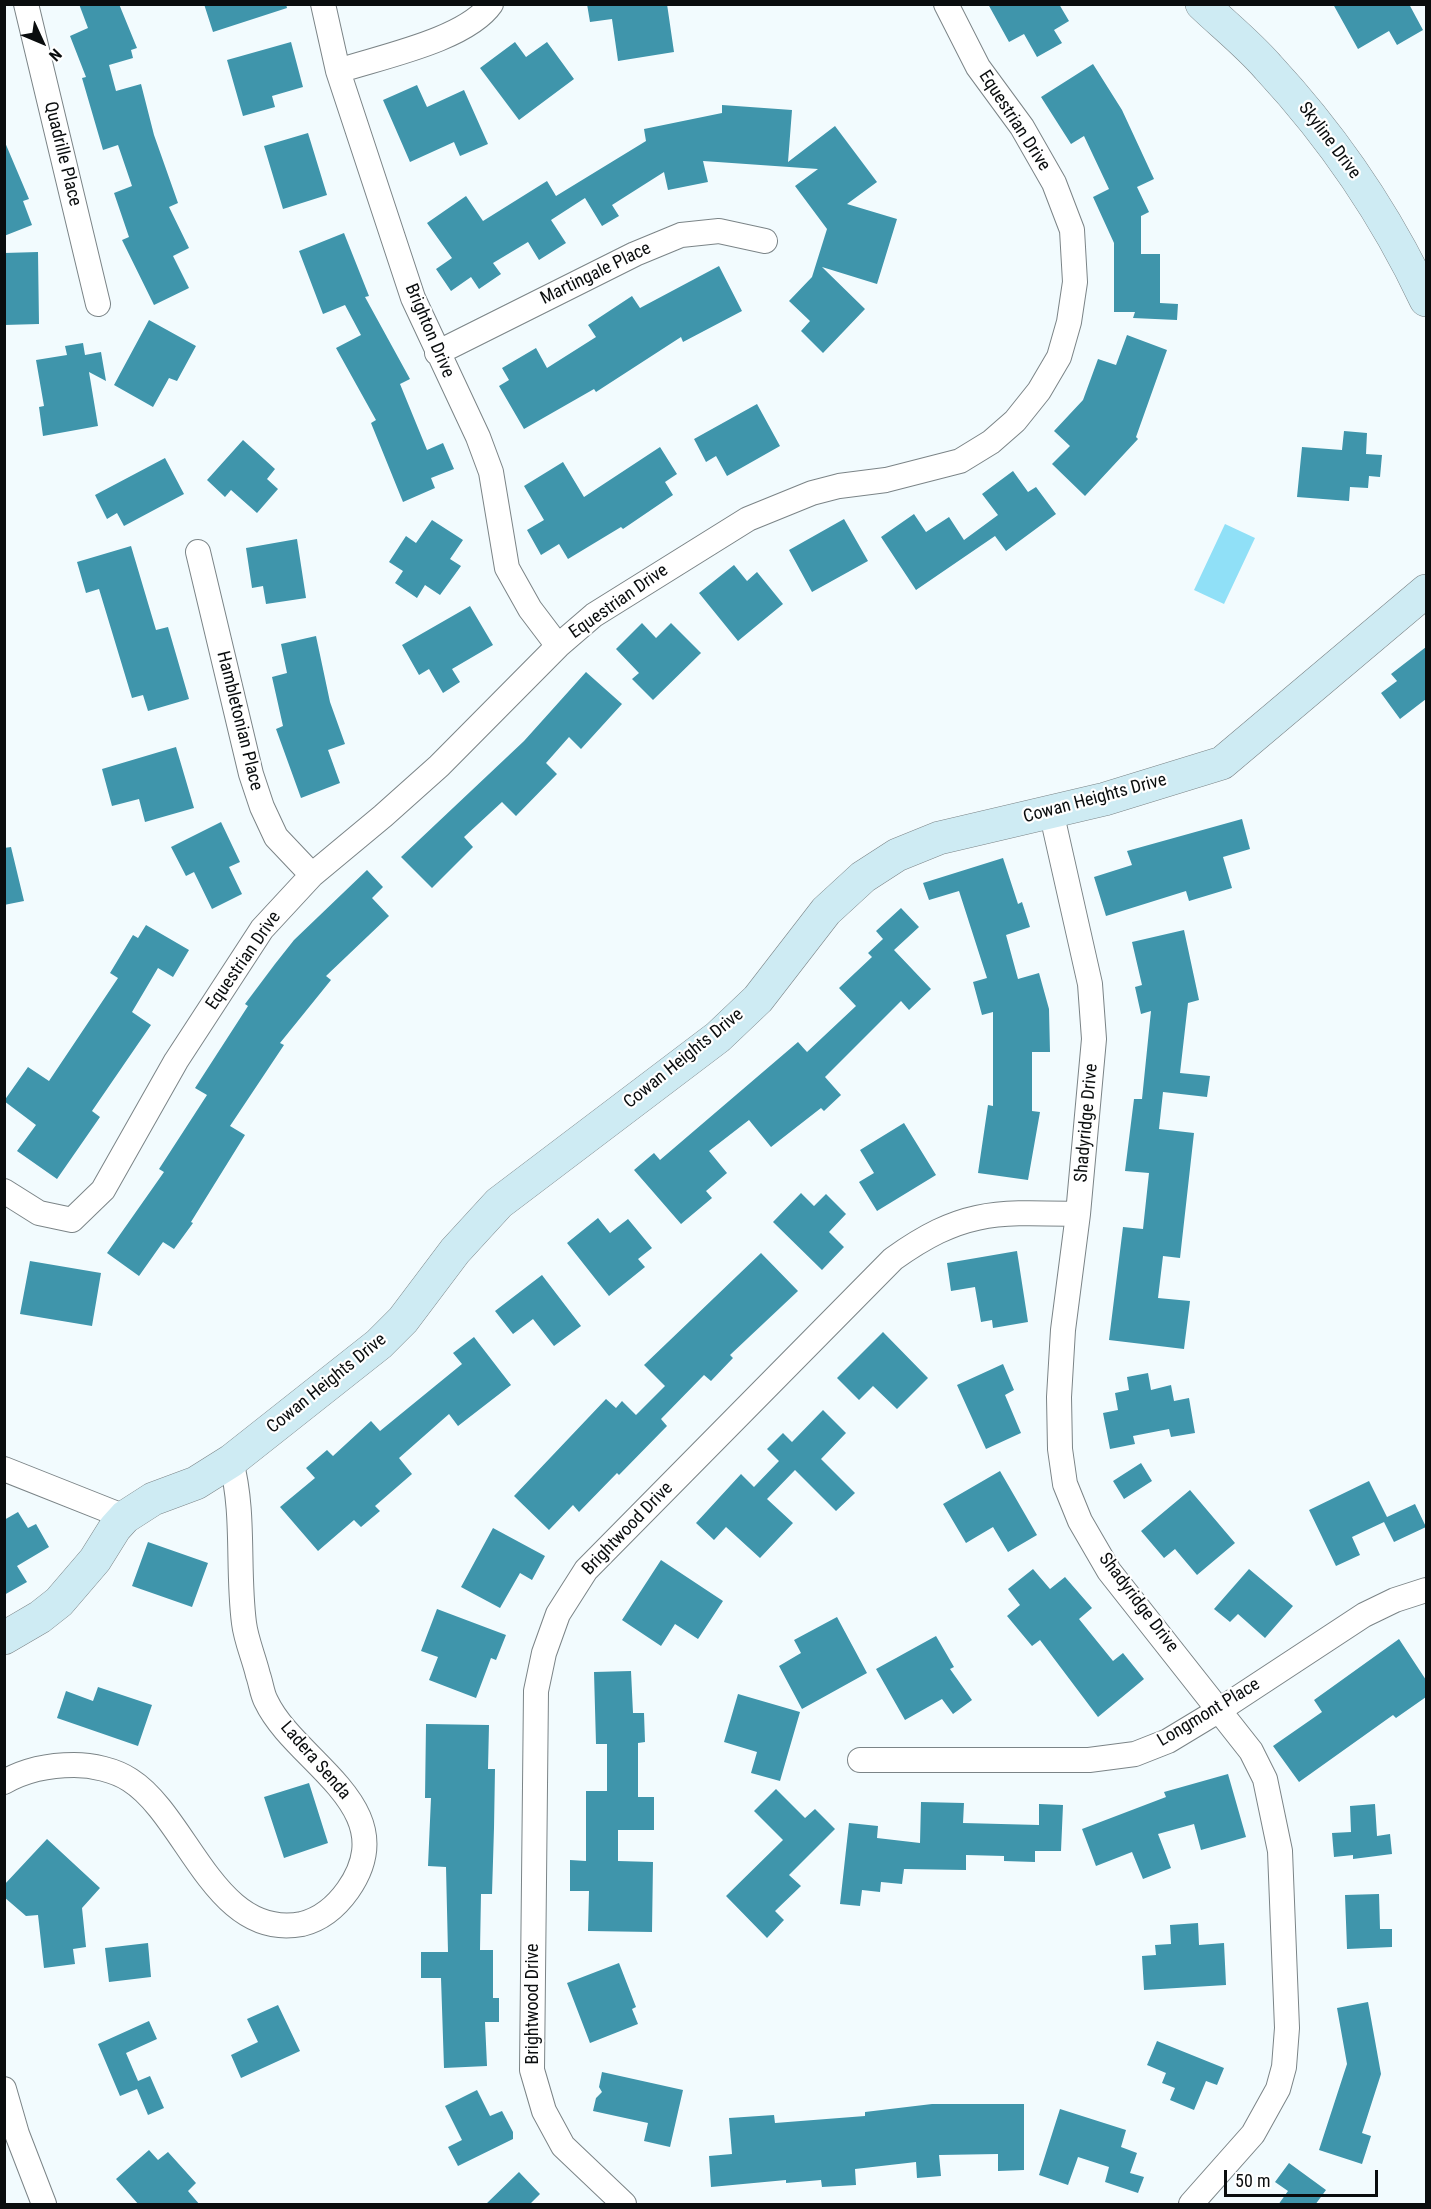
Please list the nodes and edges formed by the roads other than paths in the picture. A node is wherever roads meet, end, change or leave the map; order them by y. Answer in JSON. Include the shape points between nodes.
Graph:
{"nodes":[{"id":1,"x":26,"y":4,"type":"edge"},
{"id":2,"x":323,"y":4,"type":"edge"},
{"id":3,"x":491,"y":4,"type":"edge"},
{"id":4,"x":946,"y":4,"type":"edge"},
{"id":5,"x":1202,"y":4,"type":"edge"},
{"id":6,"x":338,"y":71,"type":"junction"},
{"id":7,"x":765,"y":241,"type":"dead end"},
{"id":8,"x":1426,"y":300,"type":"edge"},
{"id":9,"x":98,"y":304,"type":"dead end"},
{"id":10,"x":436,"y":353,"type":"junction"},
{"id":11,"x":198,"y":552,"type":"dead end"},
{"id":12,"x":1426,"y":591,"type":"edge"},
{"id":13,"x":558,"y":646,"type":"junction"},
{"id":14,"x":1051,"y":811,"type":"junction"},
{"id":15,"x":312,"y":875,"type":"junction"},
{"id":16,"x":4,"y":1191,"type":"edge"},
{"id":17,"x":1078,"y":1214,"type":"junction"},
{"id":18,"x":231,"y":1461,"type":"junction"},
{"id":19,"x":4,"y":1469,"type":"edge"},
{"id":20,"x":125,"y":1517,"type":"junction"},
{"id":21,"x":1426,"y":1590,"type":"edge"},
{"id":22,"x":4,"y":1638,"type":"edge"},
{"id":23,"x":1221,"y":1709,"type":"junction"},
{"id":24,"x":860,"y":1760,"type":"dead end"},
{"id":25,"x":4,"y":1782,"type":"edge"},
{"id":26,"x":4,"y":2090,"type":"edge"},
{"id":27,"x":44,"y":2205,"type":"edge"},
{"id":28,"x":624,"y":2205,"type":"edge"},
{"id":29,"x":1191,"y":2205,"type":"edge"}],
"edges":[{"from":1,"to":9,"type":"street","name":"Quadrille Place"},
{"from":2,"to":6,"type":"street","name":"Brighton Drive"},
{"from":3,"to":6,"type":"street","via":[[483,16],[457,32]]},
{"from":4,"to":13,"type":"street","name":"Equestrian Drive","via":[[978,67],[1022,127],[1054,183],[1071,230],[1075,282],[1069,322],[1059,357],[1039,391],[1015,422],[960,460],[906,476],[812,493],[748,519],[594,615]]},
{"from":5,"to":8,"type":"street","name":"Skyline Drive","via":[[1267,65],[1327,137],[1373,203]]},
{"from":6,"to":10,"type":"street","name":"Brighton Drive","via":[[413,298]]},
{"from":7,"to":10,"type":"street","name":"Martingale Place","via":[[719,231],[681,235]]},
{"from":10,"to":13,"type":"street","name":"Brighton Drive","via":[[491,472],[507,568],[530,609]]},
{"from":11,"to":15,"type":"street","name":"Hambletonian Place","via":[[262,807],[276,837]]},
{"from":12,"to":14,"type":"street","name":"Cowan Heights Drive","via":[[1222,763],[1105,799]]},
{"from":13,"to":15,"type":"street","name":"Equestrian Drive","via":[[439,766]]},
{"from":14,"to":17,"type":"street","name":"Shadyridge Drive","via":[[1090,984],[1094,1038]]},
{"from":14,"to":18,"type":"street","name":"Cowan Heights Drive","via":[[939,838],[897,855],[863,877],[826,910],[758,999],[717,1037],[499,1203],[379,1344]]},
{"from":15,"to":16,"type":"street","name":"Equestrian Drive","via":[[262,929],[176,1061],[103,1190],[72,1220],[39,1213]]},
{"from":17,"to":23,"type":"street","name":"Shadyridge Drive","via":[[1059,1397],[1065,1484],[1080,1521],[1109,1570]]},
{"from":17,"to":28,"type":"street","name":"Brightwood Drive","via":[[1002,1212],[959,1221],[925,1236],[893,1258],[586,1570],[558,1614],[536,1691],[532,2070],[544,2110],[563,2146]]},
{"from":18,"to":20,"type":"street","name":"Cowan Heights Drive","via":[[196,1483],[153,1499]]},
{"from":18,"to":25,"type":"street","name":"Ladera Senda","via":[[238,1489],[244,1624],[266,1701],[291,1737],[355,1806],[362,1828],[361,1862],[343,1896],[320,1918],[301,1924],[258,1919],[223,1894],[158,1806],[130,1779],[86,1766],[62,1765],[30,1771]]},
{"from":19,"to":20,"type":"street"},
{"from":20,"to":22,"type":"street","name":"Cowan Heights Drive","via":[[59,1602]]},
{"from":21,"to":23,"type":"street","name":"Longmont Place","via":[[1364,1615]]},
{"from":23,"to":24,"type":"street","name":"Longmont Place","via":[[1168,1741],[1135,1755],[1089,1760]]},
{"from":23,"to":29,"type":"street","name":"Shadyridge Drive","via":[[1251,1750],[1265,1779],[1280,1851],[1287,2028],[1284,2067],[1268,2111],[1235,2157]]},
{"from":26,"to":27,"type":"street"}]}
